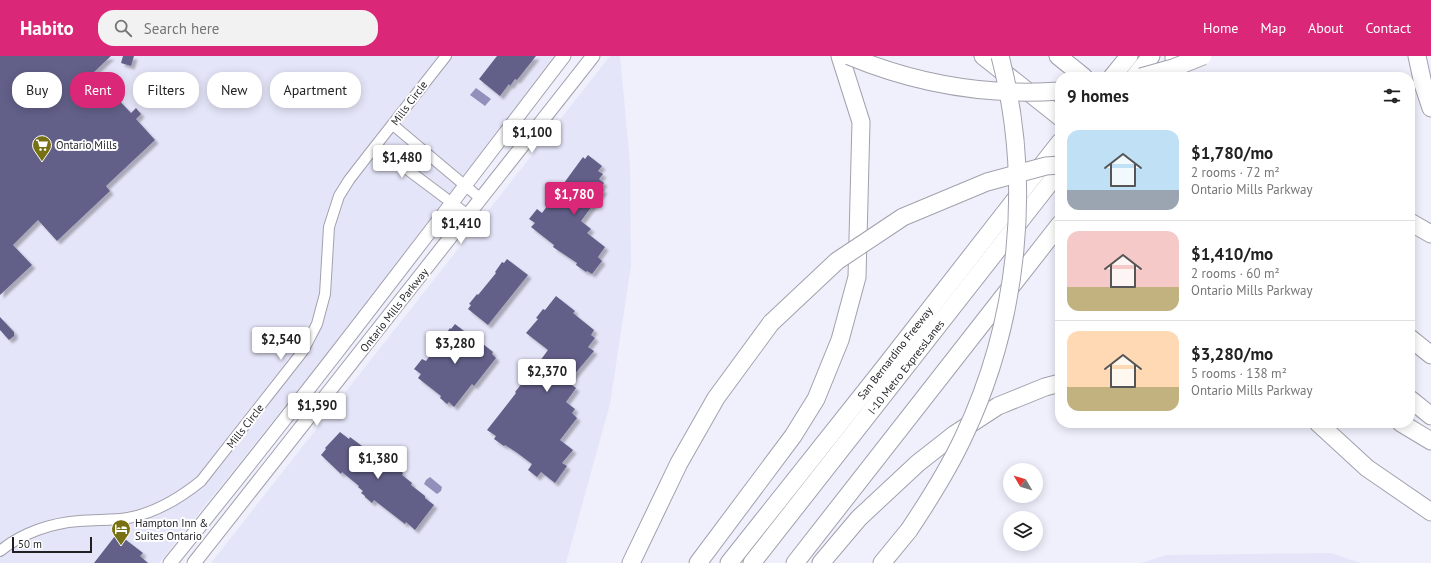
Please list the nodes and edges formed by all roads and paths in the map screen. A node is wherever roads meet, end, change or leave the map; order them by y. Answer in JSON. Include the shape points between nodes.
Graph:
{"nodes":[{"id":1,"x":446,"y":56,"type":"edge"},
{"id":2,"x":564,"y":56,"type":"edge"},
{"id":3,"x":593,"y":56,"type":"edge"},
{"id":4,"x":840,"y":56,"type":"edge"},
{"id":5,"x":849,"y":56,"type":"edge"},
{"id":6,"x":983,"y":56,"type":"edge"},
{"id":7,"x":1000,"y":56,"type":"edge"},
{"id":8,"x":1058,"y":56,"type":"edge"},
{"id":9,"x":1129,"y":56,"type":"edge"},
{"id":10,"x":1150,"y":56,"type":"edge"},
{"id":11,"x":1174,"y":56,"type":"edge"},
{"id":12,"x":1192,"y":56,"type":"edge"},
{"id":13,"x":1203,"y":56,"type":"edge"},
{"id":14,"x":1417,"y":56,"type":"edge"},
{"id":15,"x":1078,"y":72,"type":"edge"},
{"id":16,"x":1116,"y":72,"type":"edge"},
{"id":17,"x":1138,"y":72,"type":"edge"},
{"id":18,"x":1159,"y":72,"type":"edge"},
{"id":19,"x":1175,"y":72,"type":"edge"},
{"id":20,"x":1179,"y":72,"type":"edge"},
{"id":21,"x":1055,"y":91,"type":"edge"},
{"id":22,"x":1431,"y":108,"type":"edge"},
{"id":23,"x":1055,"y":112,"type":"edge"},
{"id":24,"x":393,"y":125,"type":"junction"},
{"id":25,"x":376,"y":146,"type":"junction"},
{"id":26,"x":1055,"y":148,"type":"edge"},
{"id":27,"x":1055,"y":165,"type":"edge"},
{"id":28,"x":1055,"y":176,"type":"edge"},
{"id":29,"x":466,"y":186,"type":"junction"},
{"id":30,"x":481,"y":199,"type":"junction"},
{"id":31,"x":452,"y":203,"type":"junction"},
{"id":32,"x":468,"y":215,"type":"junction"},
{"id":33,"x":1055,"y":230,"type":"edge"},
{"id":34,"x":1415,"y":342,"type":"edge"},
{"id":35,"x":1431,"y":355,"type":"edge"},
{"id":36,"x":1055,"y":384,"type":"edge"},
{"id":37,"x":1415,"y":403,"type":"edge"},
{"id":38,"x":1431,"y":416,"type":"edge"},
{"id":39,"x":1323,"y":428,"type":"edge"},
{"id":40,"x":1409,"y":428,"type":"edge"},
{"id":41,"x":1431,"y":441,"type":"edge"},
{"id":42,"x":1431,"y":512,"type":"edge"},
{"id":43,"x":0,"y":551,"type":"edge"},
{"id":44,"x":170,"y":563,"type":"edge"},
{"id":45,"x":194,"y":563,"type":"edge"},
{"id":46,"x":631,"y":563,"type":"edge"},
{"id":47,"x":698,"y":563,"type":"edge"},
{"id":48,"x":729,"y":563,"type":"edge"},
{"id":49,"x":752,"y":563,"type":"edge"},
{"id":50,"x":795,"y":563,"type":"edge"},
{"id":51,"x":821,"y":563,"type":"edge"},
{"id":52,"x":882,"y":563,"type":"edge"}],
"edges":[{"from":1,"to":24,"type":"street","name":"Mills Circle"},
{"from":2,"to":29,"type":"main road","name":"Ontario Mills Parkway"},
{"from":3,"to":30,"type":"main road","name":"Ontario Mills Parkway"},
{"from":4,"to":47,"type":"highway","via":[[861,122],[857,277],[840,340],[816,399],[793,436]]},
{"from":5,"to":21,"type":"highway","bridge":true,"via":[[892,72],[938,84],[989,91]]},
{"from":6,"to":23,"type":"highway"},
{"from":7,"to":52,"type":"highway","bridge":true,"via":[[1013,118],[1016,162],[1017,214],[1006,308],[981,396],[963,438],[939,484],[909,530]]},
{"from":8,"to":15,"type":"highway"},
{"from":9,"to":16,"type":"highway"},
{"from":10,"to":17,"type":"highway"},
{"from":11,"to":19,"type":"highway"},
{"from":12,"to":20,"type":"highway"},
{"from":13,"to":18,"type":"highway","bridge":true},
{"from":14,"to":22,"type":"highway"},
{"from":24,"to":25,"type":"street","name":"Mills Circle"},
{"from":24,"to":29,"type":"street"},
{"from":25,"to":31,"type":"street"},
{"from":25,"to":43,"type":"street","name":"Mills Circle","via":[[344,188],[331,221],[325,294],[313,334],[303,351],[201,481],[160,508],[140,515],[118,520],[80,520],[44,527]]},
{"from":26,"to":48,"type":"highway","name":"San Bernardino Freeway"},
{"from":27,"to":46,"type":"highway","bridge":true,"via":[[987,182],[903,217],[837,261],[771,323],[716,398],[679,463]]},
{"from":28,"to":49,"type":"highway","name":"I-10 Metro ExpressLanes"},
{"from":29,"to":30,"type":"street"},
{"from":29,"to":31,"type":"main road","name":"Ontario Mills Parkway"},
{"from":30,"to":32,"type":"main road","name":"Ontario Mills Parkway"},
{"from":31,"to":32,"type":"street"},
{"from":31,"to":44,"type":"main road","name":"Ontario Mills Parkway"},
{"from":32,"to":45,"type":"main road","name":"Ontario Mills Parkway"},
{"from":33,"to":50,"type":"highway"},
{"from":34,"to":35,"type":"highway"},
{"from":36,"to":51,"type":"highway","via":[[998,406],[955,434],[918,463],[859,518]]},
{"from":37,"to":38,"type":"highway"},
{"from":39,"to":42,"type":"highway","via":[[1367,468]]},
{"from":40,"to":41,"type":"highway"}]}
